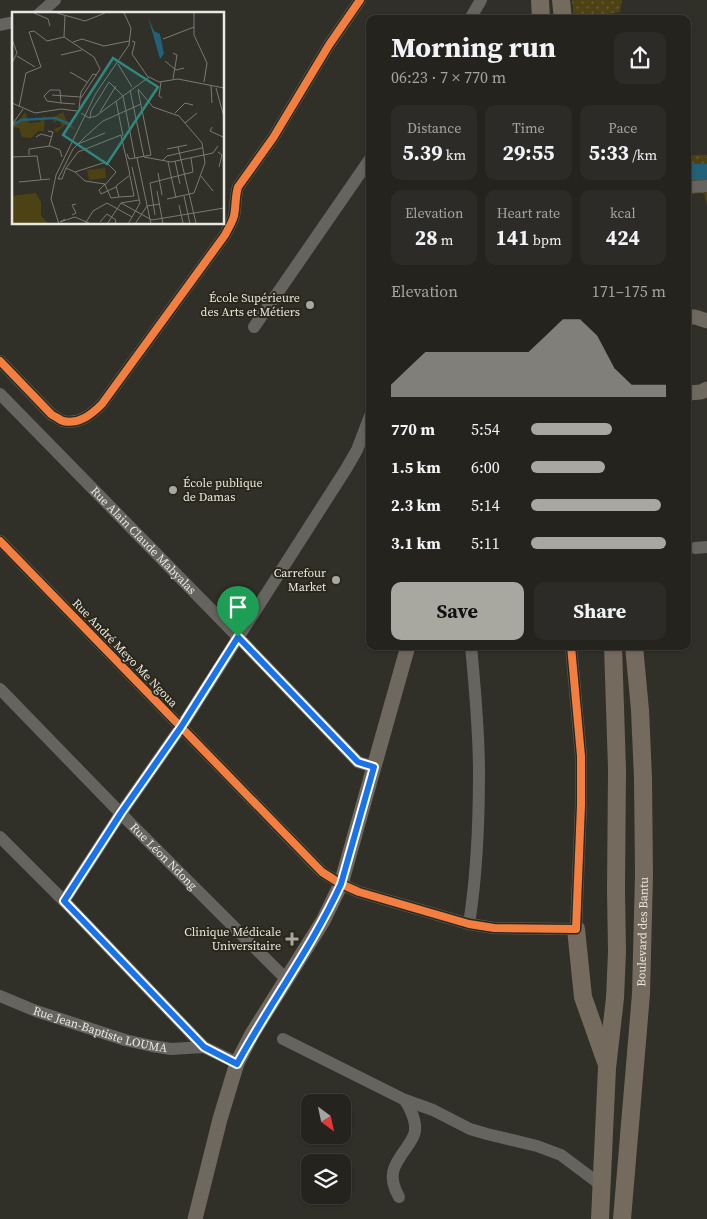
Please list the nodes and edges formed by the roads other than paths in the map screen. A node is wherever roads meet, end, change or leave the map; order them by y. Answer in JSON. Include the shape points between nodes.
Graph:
{"nodes":[{"id":1,"x":55,"y":0,"type":"edge"},
{"id":2,"x":360,"y":0,"type":"edge"},
{"id":3,"x":481,"y":0,"type":"edge"},
{"id":4,"x":540,"y":0,"type":"edge"},
{"id":5,"x":561,"y":0,"type":"edge"},
{"id":6,"x":41,"y":12,"type":"edge"},
{"id":7,"x":472,"y":15,"type":"edge"},
{"id":8,"x":479,"y":15,"type":"edge"},
{"id":9,"x":542,"y":15,"type":"edge"},
{"id":10,"x":563,"y":15,"type":"edge"},
{"id":11,"x":366,"y":165,"type":"edge"},
{"id":12,"x":707,"y":186,"type":"edge"},
{"id":13,"x":691,"y":187,"type":"edge"},
{"id":14,"x":691,"y":317,"type":"edge"},
{"id":15,"x":707,"y":321,"type":"edge"},
{"id":16,"x":254,"y":327,"type":"dead end"},
{"id":17,"x":0,"y":361,"type":"edge"},
{"id":18,"x":707,"y":389,"type":"edge"},
{"id":19,"x":691,"y":393,"type":"edge"},
{"id":20,"x":691,"y":393,"type":"edge"},
{"id":21,"x":0,"y":394,"type":"edge"},
{"id":22,"x":707,"y":403,"type":"edge"},
{"id":23,"x":366,"y":426,"type":"edge"},
{"id":24,"x":0,"y":541,"type":"edge"},
{"id":25,"x":238,"y":637,"type":"junction"},
{"id":26,"x":407,"y":650,"type":"edge"},
{"id":27,"x":471,"y":650,"type":"edge"},
{"id":28,"x":571,"y":650,"type":"edge"},
{"id":29,"x":613,"y":650,"type":"edge"},
{"id":30,"x":634,"y":650,"type":"edge"},
{"id":31,"x":0,"y":689,"type":"edge"},
{"id":32,"x":181,"y":727,"type":"junction"},
{"id":33,"x":374,"y":767,"type":"junction"},
{"id":34,"x":121,"y":813,"type":"junction"},
{"id":35,"x":0,"y":837,"type":"edge"},
{"id":36,"x":341,"y":884,"type":"junction"},
{"id":37,"x":64,"y":901,"type":"junction"},
{"id":38,"x":469,"y":924,"type":"junction"},
{"id":39,"x":576,"y":930,"type":"junction"},
{"id":40,"x":287,"y":980,"type":"junction"},
{"id":41,"x":0,"y":996,"type":"edge"},
{"id":42,"x":283,"y":1039,"type":"dead end"},
{"id":43,"x":204,"y":1047,"type":"junction"},
{"id":44,"x":237,"y":1064,"type":"junction"},
{"id":45,"x":608,"y":1068,"type":"junction"},
{"id":46,"x":405,"y":1100,"type":"junction"},
{"id":47,"x":601,"y":1185,"type":"junction"},
{"id":48,"x":399,"y":1197,"type":"dead end"},
{"id":49,"x":195,"y":1219,"type":"edge"},
{"id":50,"x":600,"y":1219,"type":"edge"},
{"id":51,"x":622,"y":1219,"type":"edge"}],
"edges":[{"from":1,"to":6,"type":"street"},
{"from":2,"to":17,"type":"street","via":[[273,138],[238,187],[234,216],[224,235],[102,404],[90,415],[76,421],[63,421],[52,415]]},
{"from":3,"to":7,"type":"street"},
{"from":3,"to":8,"type":"street"},
{"from":4,"to":9,"type":"highway"},
{"from":5,"to":10,"type":"highway"},
{"from":11,"to":16,"type":"street"},
{"from":12,"to":13,"type":"street"},
{"from":14,"to":15,"type":"main road"},
{"from":18,"to":19,"type":"main road"},
{"from":20,"to":22,"type":"main road"},
{"from":21,"to":25,"type":"street","name":"Rue Alain Claude Mabyalas"},
{"from":23,"to":25,"type":"street","via":[[357,450]]},
{"from":24,"to":32,"type":"street","name":"Rue André Meyo Me Ngoua"},
{"from":25,"to":32,"type":"street"},
{"from":25,"to":33,"type":"street","name":"Rue Alain Claude Mabyalas","via":[[358,762]]},
{"from":26,"to":33,"type":"main road"},
{"from":27,"to":38,"type":"street","via":[[479,772]]},
{"from":28,"to":39,"type":"street","via":[[582,756]]},
{"from":29,"to":45,"type":"highway","name":"Boulevard des Bantu","via":[[617,952]]},
{"from":30,"to":51,"type":"highway","name":"Boulevard des Bantu","via":[[643,778],[642,950]]},
{"from":31,"to":34,"type":"street","name":"Rue Léon Ndong"},
{"from":32,"to":34,"type":"street"},
{"from":32,"to":36,"type":"street","name":"Rue André Meyo Me Ngoua","via":[[322,872]]},
{"from":33,"to":36,"type":"main road"},
{"from":34,"to":37,"type":"street"},
{"from":34,"to":40,"type":"street","name":"Rue Léon Ndong"},
{"from":35,"to":37,"type":"street"},
{"from":36,"to":38,"type":"street","name":"Rue André Meyo Me Ngoua"},
{"from":36,"to":40,"type":"main road"},
{"from":37,"to":43,"type":"street"},
{"from":38,"to":39,"type":"street","name":"Rue André Meyo Me Ngoua","via":[[494,928]]},
{"from":39,"to":45,"type":"highway","via":[[584,997]]},
{"from":40,"to":44,"type":"main road"},
{"from":41,"to":43,"type":"street","name":"Rue Jean-Baptiste LOUMA","via":[[125,1040],[171,1049]]},
{"from":42,"to":46,"type":"street"},
{"from":43,"to":44,"type":"street"},
{"from":44,"to":49,"type":"main road"},
{"from":45,"to":47,"type":"highway","name":"Boulevard des Bantu"},
{"from":46,"to":47,"type":"street","via":[[470,1129],[561,1155]]},
{"from":46,"to":48,"type":"street","via":[[415,1130],[393,1172],[392,1180]]},
{"from":47,"to":50,"type":"highway","name":"Boulevard des Bantu"}]}
